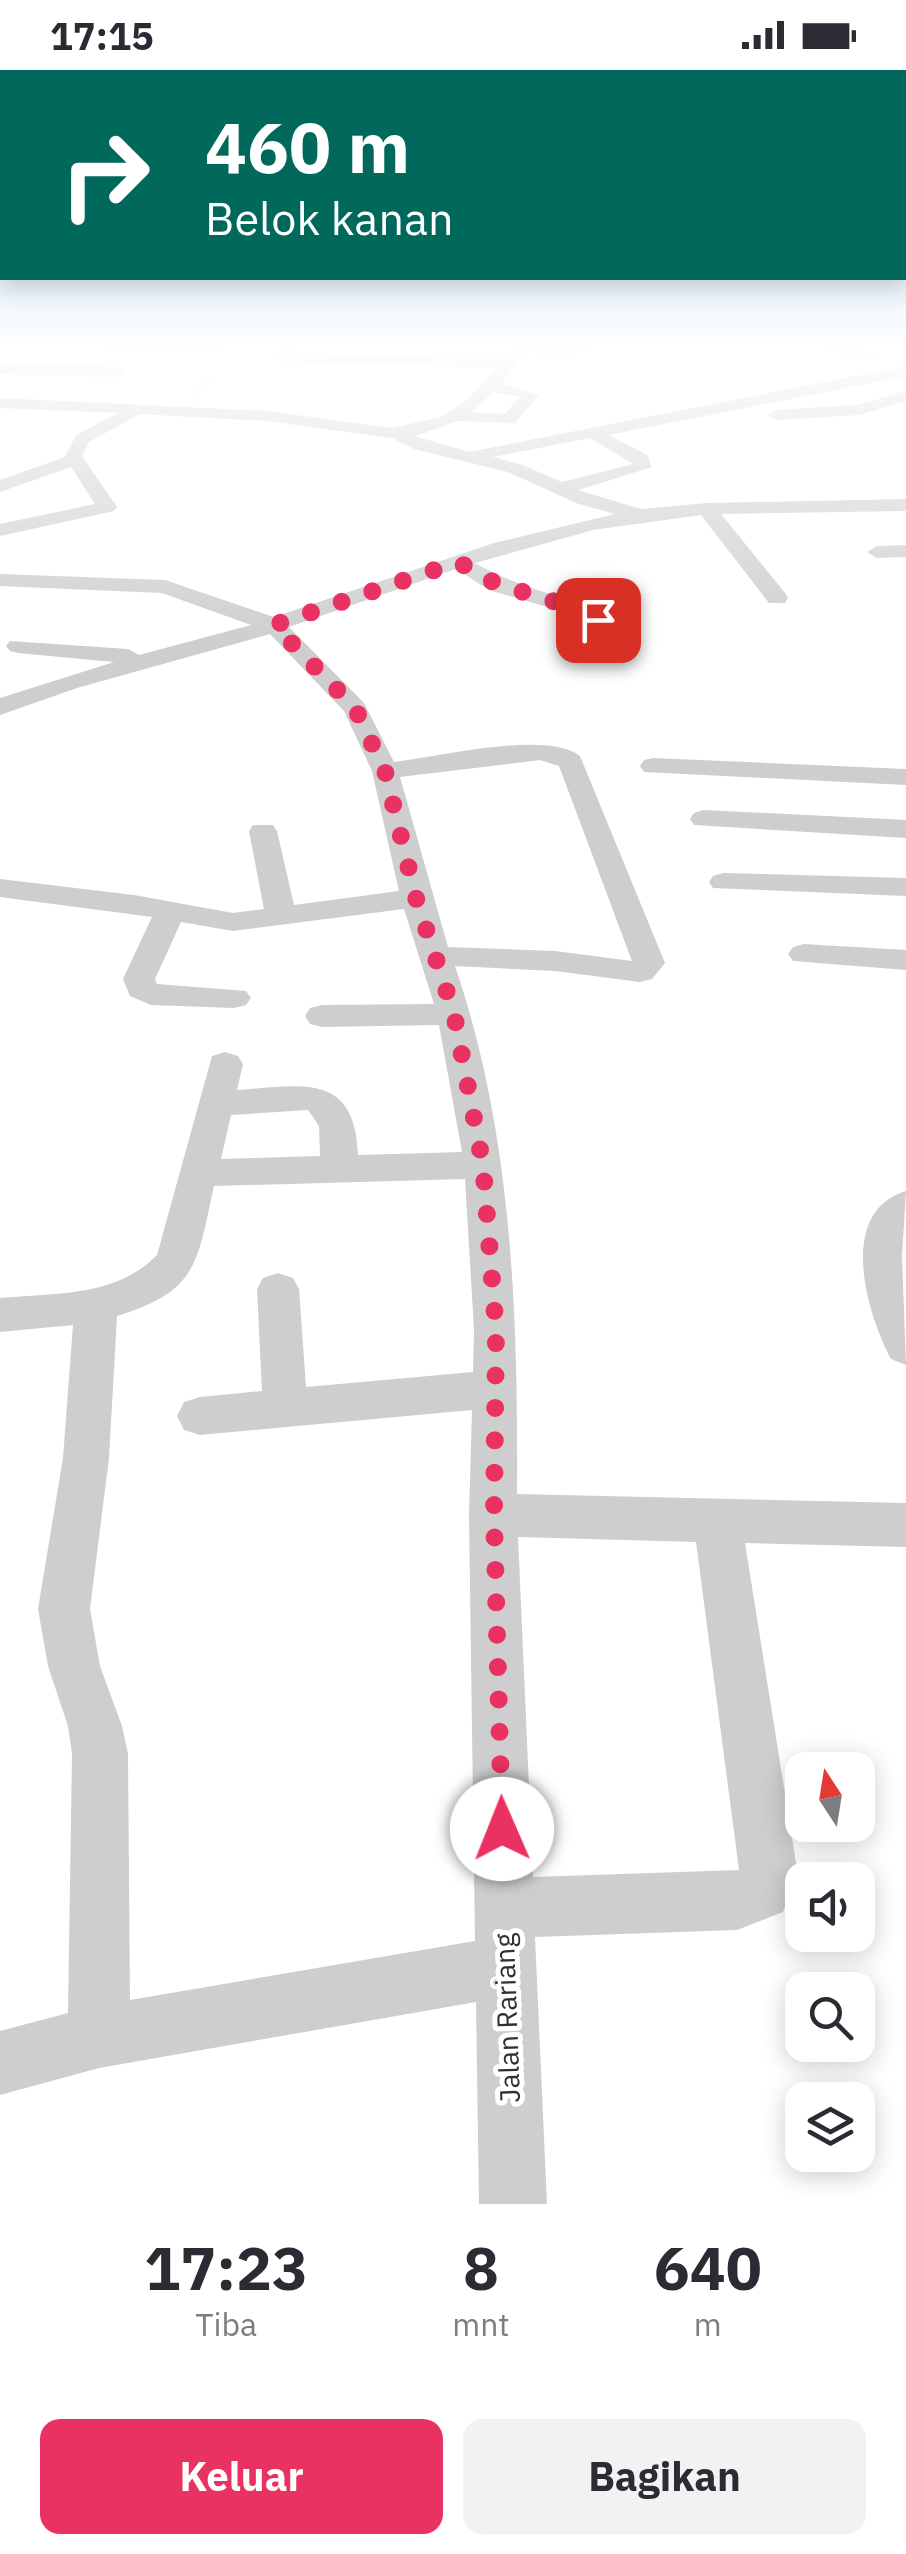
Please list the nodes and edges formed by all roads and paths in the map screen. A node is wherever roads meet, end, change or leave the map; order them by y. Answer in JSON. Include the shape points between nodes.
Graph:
{"nodes":[{"id":1,"x":80,"y":445,"type":"edge"},
{"id":2,"x":419,"y":445,"type":"edge"},
{"id":3,"x":535,"y":445,"type":"edge"},
{"id":4,"x":613,"y":445,"type":"edge"},
{"id":5,"x":473,"y":456,"type":"junction"},
{"id":6,"x":73,"y":460,"type":"junction"},
{"id":7,"x":0,"y":486,"type":"edge"},
{"id":8,"x":558,"y":489,"type":"junction"},
{"id":9,"x":902,"y":508,"type":"edge"},
{"id":10,"x":707,"y":509,"type":"junction"},
{"id":11,"x":641,"y":515,"type":"junction"},
{"id":12,"x":0,"y":530,"type":"edge"},
{"id":13,"x":906,"y":550,"type":"edge"},
{"id":14,"x":877,"y":552,"type":"dead end"},
{"id":15,"x":458,"y":562,"type":"junction"},
{"id":16,"x":0,"y":580,"type":"edge"},
{"id":17,"x":777,"y":598,"type":"dead end"},
{"id":18,"x":274,"y":625,"type":"junction"},
{"id":19,"x":612,"y":628,"type":"dead end"},
{"id":20,"x":18,"y":646,"type":"dead end"},
{"id":21,"x":156,"y":658,"type":"junction"},
{"id":22,"x":0,"y":707,"type":"edge"},
{"id":23,"x":653,"y":766,"type":"dead end"},
{"id":24,"x":385,"y":771,"type":"junction"},
{"id":25,"x":906,"y":778,"type":"edge"},
{"id":26,"x":704,"y":818,"type":"dead end"},
{"id":27,"x":906,"y":829,"type":"edge"},
{"id":28,"x":263,"y":830,"type":"dead end"},
{"id":29,"x":724,"y":882,"type":"dead end"},
{"id":30,"x":906,"y":887,"type":"edge"},
{"id":31,"x":0,"y":888,"type":"edge"},
{"id":32,"x":416,"y":898,"type":"junction"},
{"id":33,"x":170,"y":912,"type":"junction"},
{"id":34,"x":282,"y":918,"type":"junction"},
{"id":35,"x":804,"y":954,"type":"dead end"},
{"id":36,"x":438,"y":956,"type":"junction"},
{"id":37,"x":906,"y":960,"type":"edge"},
{"id":38,"x":234,"y":998,"type":"dead end"},
{"id":39,"x":454,"y":1014,"type":"junction"},
{"id":40,"x":322,"y":1016,"type":"dead end"},
{"id":41,"x":225,"y":1064,"type":"dead end"},
{"id":42,"x":216,"y":1104,"type":"junction"},
{"id":43,"x":483,"y":1165,"type":"junction"},
{"id":44,"x":340,"y":1169,"type":"junction"},
{"id":45,"x":198,"y":1173,"type":"junction"},
{"id":46,"x":906,"y":1205,"type":"edge"},
{"id":47,"x":278,"y":1288,"type":"dead end"},
{"id":48,"x":96,"y":1304,"type":"junction"},
{"id":49,"x":0,"y":1315,"type":"edge"},
{"id":50,"x":906,"y":1346,"type":"edge"},
{"id":51,"x":495,"y":1389,"type":"junction"},
{"id":52,"x":285,"y":1408,"type":"junction"},
{"id":53,"x":200,"y":1416,"type":"dead end"},
{"id":54,"x":494,"y":1515,"type":"junction"},
{"id":55,"x":717,"y":1520,"type":"junction"},
{"id":56,"x":906,"y":1525,"type":"edge"},
{"id":57,"x":505,"y":1937,"type":"junction"},
{"id":58,"x":99,"y":2036,"type":"junction"},
{"id":59,"x":0,"y":2063,"type":"edge"},
{"id":60,"x":513,"y":2204,"type":"edge"}],
"edges":[{"from":1,"to":6,"type":"street"},
{"from":2,"to":5,"type":"street"},
{"from":3,"to":5,"type":"street"},
{"from":4,"to":8,"type":"street","via":[[641,459],[643,467]]},
{"from":5,"to":8,"type":"street"},
{"from":6,"to":7,"type":"street"},
{"from":6,"to":12,"type":"street","via":[[107,506]]},
{"from":8,"to":11,"type":"street"},
{"from":9,"to":10,"type":"street"},
{"from":10,"to":11,"type":"street"},
{"from":10,"to":17,"type":"street"},
{"from":11,"to":15,"type":"street","via":[[532,537]]},
{"from":13,"to":14,"type":"street"},
{"from":15,"to":18,"type":"street"},
{"from":15,"to":19,"type":"street"},
{"from":16,"to":18,"type":"street","via":[[165,587]]},
{"from":18,"to":21,"type":"street"},
{"from":18,"to":24,"type":"street","name":"Jalan Rariang","via":[[355,708]]},
{"from":20,"to":21,"type":"street"},
{"from":21,"to":22,"type":"street"},
{"from":23,"to":25,"type":"street"},
{"from":24,"to":32,"type":"street","name":"Jalan Rariang"},
{"from":24,"to":36,"type":"street","via":[[540,752],[562,756],[570,762],[650,963],[640,972],[625,972],[555,960]]},
{"from":26,"to":27,"type":"street"},
{"from":28,"to":34,"type":"street"},
{"from":29,"to":30,"type":"street"},
{"from":31,"to":33,"type":"street"},
{"from":32,"to":34,"type":"street"},
{"from":32,"to":36,"type":"street","name":"Jalan Rariang"},
{"from":33,"to":34,"type":"street","via":[[233,922]]},
{"from":33,"to":38,"type":"street","via":[[139,979],[142,990]]},
{"from":35,"to":37,"type":"street"},
{"from":36,"to":39,"type":"street","name":"Jalan Rariang"},
{"from":39,"to":40,"type":"street"},
{"from":39,"to":43,"type":"street","name":"Jalan Rariang"},
{"from":41,"to":42,"type":"street"},
{"from":42,"to":44,"type":"street","via":[[325,1102],[336,1121]]},
{"from":42,"to":45,"type":"street"},
{"from":43,"to":44,"type":"street"},
{"from":43,"to":51,"type":"street","name":"Jalan Rariang"},
{"from":44,"to":45,"type":"street"},
{"from":45,"to":48,"type":"street","via":[[176,1262],[164,1278]]},
{"from":46,"to":50,"type":"street","via":[[887,1224],[880,1263]]},
{"from":47,"to":52,"type":"street"},
{"from":48,"to":49,"type":"street"},
{"from":48,"to":58,"type":"street","via":[[86,1458],[64,1610],[100,1754]]},
{"from":51,"to":52,"type":"street"},
{"from":51,"to":54,"type":"street","name":"Jalan Rariang"},
{"from":52,"to":53,"type":"street"},
{"from":54,"to":55,"type":"street"},
{"from":54,"to":57,"type":"street","name":"Jalan Rariang"},
{"from":55,"to":56,"type":"street"},
{"from":55,"to":57,"type":"street","via":[[768,1869],[762,1891]]},
{"from":57,"to":58,"type":"street","via":[[267,2010]]},
{"from":57,"to":60,"type":"street","name":"Jalan Rariang"},
{"from":58,"to":59,"type":"street"}]}
